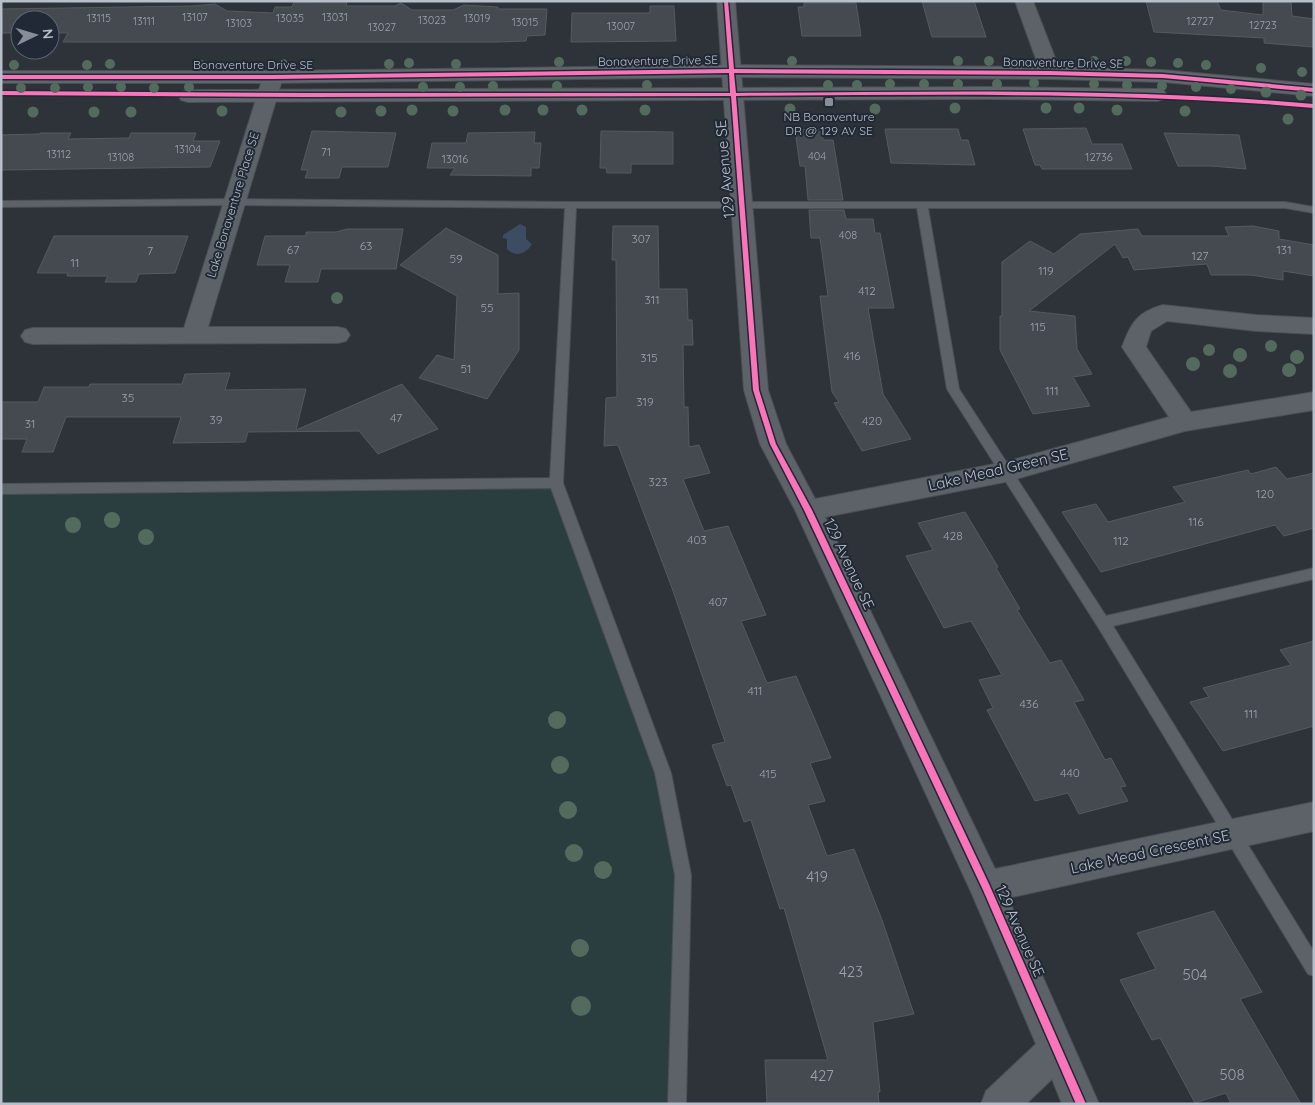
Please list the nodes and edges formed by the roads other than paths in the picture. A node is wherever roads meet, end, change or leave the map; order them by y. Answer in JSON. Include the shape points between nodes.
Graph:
{"nodes":[{"id":1,"x":726,"y":1,"type":"edge"},
{"id":2,"x":1024,"y":1,"type":"edge"},
{"id":3,"x":1051,"y":73,"type":"junction"},
{"id":4,"x":1,"y":77,"type":"edge"},
{"id":5,"x":732,"y":82,"type":"junction"},
{"id":6,"x":270,"y":86,"type":"junction"},
{"id":7,"x":1314,"y":90,"type":"edge"},
{"id":8,"x":1,"y":94,"type":"edge"},
{"id":9,"x":1314,"y":106,"type":"edge"},
{"id":10,"x":234,"y":202,"type":"junction"},
{"id":11,"x":1,"y":204,"type":"edge"},
{"id":12,"x":922,"y":204,"type":"junction"},
{"id":13,"x":571,"y":205,"type":"junction"},
{"id":14,"x":743,"y":205,"type":"junction"},
{"id":15,"x":1314,"y":210,"type":"edge"},
{"id":16,"x":1314,"y":326,"type":"edge"},
{"id":17,"x":194,"y":334,"type":"junction"},
{"id":18,"x":338,"y":335,"type":"dead end"},
{"id":19,"x":33,"y":336,"type":"dead end"},
{"id":20,"x":1314,"y":401,"type":"edge"},
{"id":21,"x":1185,"y":422,"type":"junction"},
{"id":22,"x":1005,"y":472,"type":"junction"},
{"id":23,"x":556,"y":483,"type":"junction"},
{"id":24,"x":1,"y":489,"type":"edge"},
{"id":25,"x":808,"y":510,"type":"junction"},
{"id":26,"x":1314,"y":573,"type":"edge"},
{"id":27,"x":1103,"y":623,"type":"junction"},
{"id":28,"x":1314,"y":816,"type":"edge"},
{"id":29,"x":1231,"y":834,"type":"junction"},
{"id":30,"x":986,"y":887,"type":"junction"},
{"id":31,"x":1314,"y":968,"type":"edge"},
{"id":32,"x":1057,"y":1049,"type":"junction"},
{"id":33,"x":677,"y":1104,"type":"edge"},
{"id":34,"x":999,"y":1104,"type":"edge"},
{"id":35,"x":1082,"y":1104,"type":"edge"}],
"edges":[{"from":1,"to":5,"type":"street","name":"129 Avenue SE"},
{"from":2,"to":3,"type":"street"},
{"from":3,"to":5,"type":"street","name":"Bonaventure Drive SE"},
{"from":3,"to":7,"type":"street","name":"Bonaventure Drive SE","via":[[1163,76]]},
{"from":4,"to":6,"type":"street","name":"Bonaventure Drive SE"},
{"from":5,"to":6,"type":"street","name":"Bonaventure Drive SE"},
{"from":5,"to":9,"type":"street","name":"Bonaventure Drive SE","via":[[1150,94]]},
{"from":5,"to":14,"type":"street","name":"129 Avenue SE"},
{"from":6,"to":8,"type":"street","name":"Bonaventure Drive SE"},
{"from":6,"to":10,"type":"street","name":"Lake Bonaventure Place SE"},
{"from":10,"to":11,"type":"lane"},
{"from":10,"to":13,"type":"lane"},
{"from":10,"to":17,"type":"street","name":"Lake Bonaventure Place SE"},
{"from":12,"to":14,"type":"lane"},
{"from":12,"to":15,"type":"lane","via":[[1285,205]]},
{"from":12,"to":22,"type":"lane","via":[[953,389]]},
{"from":13,"to":14,"type":"lane"},
{"from":13,"to":23,"type":"lane"},
{"from":14,"to":25,"type":"street","name":"129 Avenue SE","via":[[756,390],[773,444]]},
{"from":16,"to":21,"type":"street","via":[[1163,313],[1142,327],[1134,347]]},
{"from":17,"to":18,"type":"street"},
{"from":17,"to":19,"type":"street"},
{"from":20,"to":21,"type":"street","name":"Lake Mead Green SE"},
{"from":21,"to":22,"type":"street","name":"Lake Mead Green SE"},
{"from":22,"to":25,"type":"street","name":"Lake Mead Green SE"},
{"from":22,"to":27,"type":"lane"},
{"from":23,"to":24,"type":"lane"},
{"from":23,"to":33,"type":"lane","via":[[663,773],[683,875]]},
{"from":25,"to":30,"type":"street","name":"129 Avenue SE"},
{"from":26,"to":27,"type":"lane"},
{"from":27,"to":29,"type":"lane"},
{"from":28,"to":29,"type":"street","name":"Lake Mead Crescent SE"},
{"from":29,"to":30,"type":"street","name":"Lake Mead Crescent SE"},
{"from":29,"to":31,"type":"lane"},
{"from":30,"to":32,"type":"street","name":"129 Avenue SE"},
{"from":32,"to":34,"type":"street"},
{"from":32,"to":35,"type":"street","name":"129 Avenue SE"}]}
